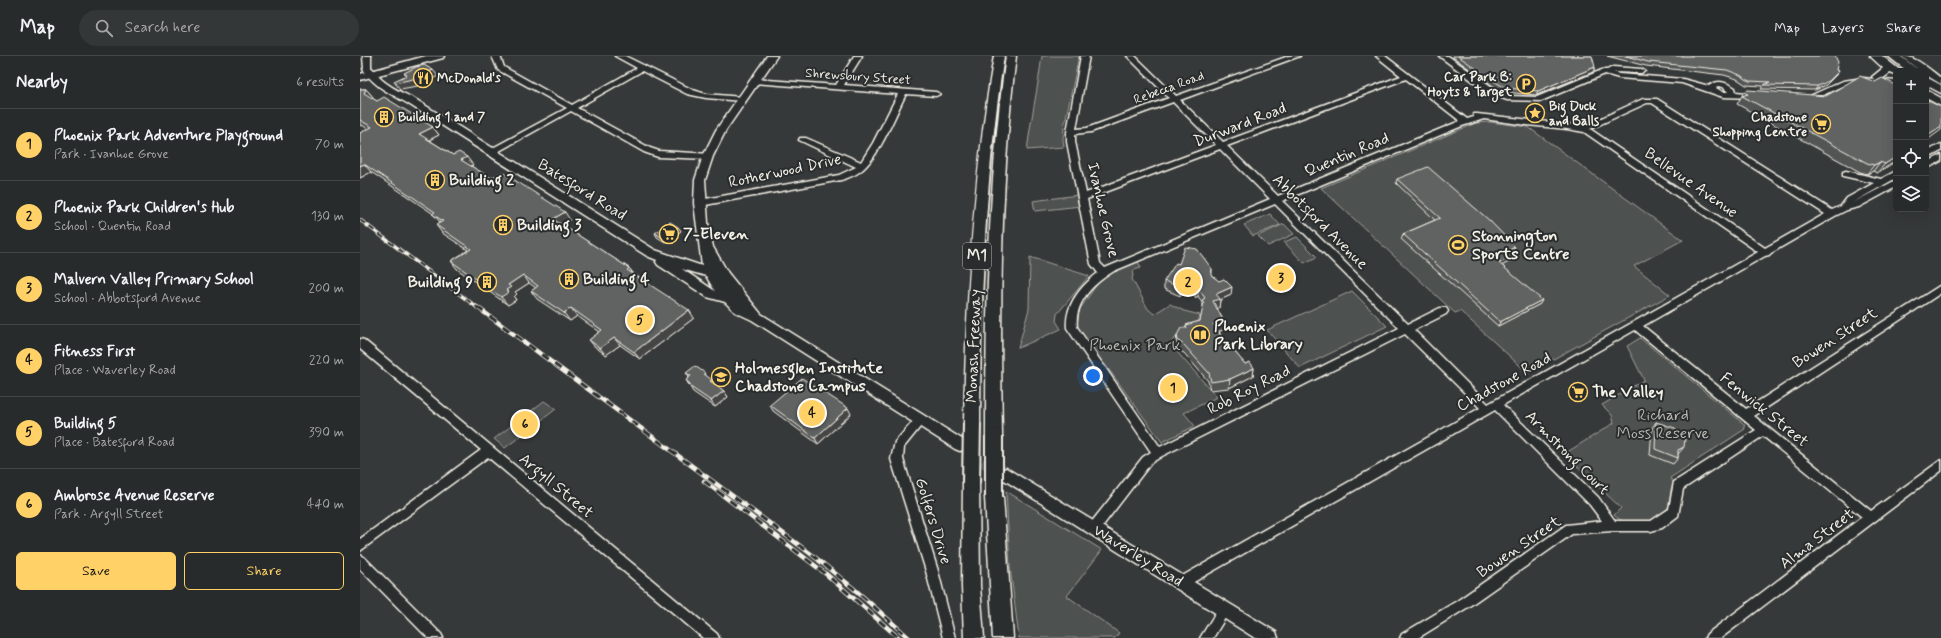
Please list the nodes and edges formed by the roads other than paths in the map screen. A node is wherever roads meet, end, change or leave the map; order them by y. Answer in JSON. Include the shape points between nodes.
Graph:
{"nodes":[{"id":1,"x":367,"y":56,"type":"edge"},
{"id":2,"x":418,"y":56,"type":"edge"},
{"id":3,"x":439,"y":56,"type":"edge"},
{"id":4,"x":496,"y":56,"type":"edge"},
{"id":5,"x":619,"y":56,"type":"edge"},
{"id":6,"x":772,"y":56,"type":"edge"},
{"id":7,"x":858,"y":56,"type":"edge"},
{"id":8,"x":990,"y":56,"type":"edge"},
{"id":9,"x":999,"y":56,"type":"edge"},
{"id":10,"x":1011,"y":56,"type":"edge"},
{"id":11,"x":1020,"y":56,"type":"edge"},
{"id":12,"x":1086,"y":56,"type":"edge"},
{"id":13,"x":1132,"y":56,"type":"edge"},
{"id":14,"x":1296,"y":56,"type":"edge"},
{"id":15,"x":1380,"y":56,"type":"edge"},
{"id":16,"x":1444,"y":56,"type":"edge"},
{"id":17,"x":1874,"y":56,"type":"edge"},
{"id":18,"x":1893,"y":56,"type":"edge"},
{"id":19,"x":1905,"y":56,"type":"edge"},
{"id":20,"x":642,"y":68,"type":"junction"},
{"id":21,"x":1910,"y":68,"type":"edge"},
{"id":22,"x":1922,"y":68,"type":"edge"},
{"id":23,"x":1893,"y":71,"type":"edge"},
{"id":24,"x":1893,"y":72,"type":"edge"},
{"id":25,"x":365,"y":73,"type":"edge"},
{"id":26,"x":1929,"y":73,"type":"edge"},
{"id":27,"x":1407,"y":76,"type":"junction"},
{"id":28,"x":1878,"y":77,"type":"joint"},
{"id":29,"x":754,"y":81,"type":"junction"},
{"id":30,"x":1929,"y":82,"type":"edge"},
{"id":31,"x":1941,"y":82,"type":"edge"},
{"id":32,"x":1893,"y":83,"type":"edge"},
{"id":33,"x":1837,"y":85,"type":"junction"},
{"id":34,"x":838,"y":88,"type":"junction"},
{"id":35,"x":993,"y":90,"type":"junction"},
{"id":36,"x":1941,"y":90,"type":"edge"},
{"id":37,"x":903,"y":92,"type":"junction"},
{"id":38,"x":936,"y":94,"type":"dead end"},
{"id":39,"x":1763,"y":95,"type":"edge"},
{"id":40,"x":1929,"y":95,"type":"edge"},
{"id":41,"x":742,"y":98,"type":"junction"},
{"id":42,"x":1795,"y":98,"type":"edge"},
{"id":43,"x":1175,"y":99,"type":"junction"},
{"id":44,"x":1941,"y":103,"type":"edge"},
{"id":45,"x":572,"y":108,"type":"junction"},
{"id":46,"x":1467,"y":121,"type":"junction"},
{"id":47,"x":1004,"y":124,"type":"junction"},
{"id":48,"x":1585,"y":128,"type":"junction"},
{"id":49,"x":1071,"y":132,"type":"junction"},
{"id":50,"x":803,"y":140,"type":"dead end"},
{"id":51,"x":1223,"y":147,"type":"junction"},
{"id":52,"x":1941,"y":147,"type":"edge"},
{"id":53,"x":492,"y":152,"type":"junction"},
{"id":54,"x":1929,"y":154,"type":"edge"},
{"id":55,"x":708,"y":156,"type":"junction"},
{"id":56,"x":1941,"y":158,"type":"edge"},
{"id":57,"x":1929,"y":164,"type":"edge"},
{"id":58,"x":862,"y":166,"type":"junction"},
{"id":59,"x":1846,"y":174,"type":"dead end"},
{"id":60,"x":1893,"y":176,"type":"edge"},
{"id":61,"x":1882,"y":182,"type":"junction"},
{"id":62,"x":1893,"y":185,"type":"edge"},
{"id":63,"x":1082,"y":198,"type":"junction"},
{"id":64,"x":1277,"y":200,"type":"junction"},
{"id":65,"x":700,"y":204,"type":"junction"},
{"id":66,"x":1844,"y":208,"type":"junction"},
{"id":67,"x":1832,"y":214,"type":"junction"},
{"id":68,"x":707,"y":246,"type":"junction"},
{"id":69,"x":651,"y":252,"type":"junction"},
{"id":70,"x":1766,"y":252,"type":"junction"},
{"id":71,"x":710,"y":272,"type":"junction"},
{"id":72,"x":1104,"y":273,"type":"junction"},
{"id":73,"x":724,"y":276,"type":"junction"},
{"id":74,"x":1941,"y":288,"type":"edge"},
{"id":75,"x":730,"y":299,"type":"junction"},
{"id":76,"x":1443,"y":311,"type":"dead end"},
{"id":77,"x":756,"y":317,"type":"junction"},
{"id":78,"x":1636,"y":326,"type":"junction"},
{"id":79,"x":1407,"y":329,"type":"junction"},
{"id":80,"x":360,"y":343,"type":"edge"},
{"id":81,"x":1492,"y":407,"type":"junction"},
{"id":82,"x":1746,"y":415,"type":"junction"},
{"id":83,"x":920,"y":421,"type":"junction"},
{"id":84,"x":1764,"y":430,"type":"junction"},
{"id":85,"x":960,"y":446,"type":"tunnel mouth"},
{"id":86,"x":488,"y":451,"type":"junction"},
{"id":87,"x":1158,"y":453,"type":"junction"},
{"id":88,"x":1941,"y":465,"type":"edge"},
{"id":89,"x":1006,"y":474,"type":"tunnel mouth"},
{"id":90,"x":1872,"y":518,"type":"junction"},
{"id":91,"x":1612,"y":526,"type":"junction"},
{"id":92,"x":1094,"y":528,"type":"junction"},
{"id":93,"x":360,"y":546,"type":"edge"},
{"id":94,"x":360,"y":561,"type":"edge"},
{"id":95,"x":1181,"y":584,"type":"junction"},
{"id":96,"x":1224,"y":610,"type":"junction"},
{"id":97,"x":437,"y":638,"type":"edge"},
{"id":98,"x":713,"y":638,"type":"edge"},
{"id":99,"x":949,"y":638,"type":"edge"},
{"id":100,"x":974,"y":638,"type":"edge"},
{"id":101,"x":1003,"y":638,"type":"edge"},
{"id":102,"x":1206,"y":638,"type":"edge"},
{"id":103,"x":1270,"y":638,"type":"edge"},
{"id":104,"x":1406,"y":638,"type":"edge"},
{"id":105,"x":1711,"y":638,"type":"edge"}],
"edges":[{"from":1,"to":25,"type":"street"},
{"from":2,"to":25,"type":"highway"},
{"from":3,"to":25,"type":"highway"},
{"from":4,"to":45,"type":"street","via":[[501,68]]},
{"from":5,"to":20,"type":"street"},
{"from":6,"to":29,"type":"main road"},
{"from":7,"to":34,"type":"street"},
{"from":8,"to":35,"type":"highway"},
{"from":9,"to":35,"type":"highway","name":"Monash Freeway","number":"M1"},
{"from":10,"to":47,"type":"highway","name":"Monash Freeway","number":"M1"},
{"from":11,"to":47,"type":"highway"},
{"from":12,"to":49,"type":"street","name":"Ivanhoe Grove"},
{"from":13,"to":43,"type":"street","name":"Abbotsford Avenue"},
{"from":14,"to":43,"type":"street","name":"Rebecca Road"},
{"from":15,"to":27,"type":"street"},
{"from":16,"to":39,"type":"street","via":[[1497,95],[1526,100],[1539,99],[1601,73],[1610,72],[1619,76],[1683,81],[1714,87],[1723,95],[1730,91]]},
{"from":17,"to":23,"type":"highway"},
{"from":18,"to":21,"type":"highway"},
{"from":19,"to":22,"type":"street"},
{"from":20,"to":41,"type":"street","via":[[690,92],[706,96]]},
{"from":20,"to":45,"type":"street"},
{"from":24,"to":28,"type":"highway"},
{"from":25,"to":53,"type":"main road","name":"Batesford Road","via":[[383,86],[389,94],[430,114]]},
{"from":26,"to":31,"type":"street"},
{"from":27,"to":46,"type":"street"},
{"from":27,"to":51,"type":"street","name":"Durward Road"},
{"from":28,"to":33,"type":"street","via":[[1850,74],[1840,79]]},
{"from":29,"to":34,"type":"street","name":"Shrewsbury Street"},
{"from":29,"to":41,"type":"main road"},
{"from":30,"to":36,"type":"highway"},
{"from":32,"to":33,"type":"street","via":[[1853,81]]},
{"from":33,"to":42,"type":"street","via":[[1808,99]]},
{"from":34,"to":37,"type":"street","name":"Shrewsbury Street"},
{"from":35,"to":100,"type":"highway","name":"Monash Freeway","number":"M1","bridge":true,"via":[[985,150],[976,268],[971,483]]},
{"from":37,"to":38,"type":"street","name":"Shrewsbury Street"},
{"from":37,"to":58,"type":"street","name":"Rotherwood Drive"},
{"from":40,"to":44,"type":"highway"},
{"from":41,"to":55,"type":"main road"},
{"from":43,"to":49,"type":"street","name":"Rebecca Road","via":[[1088,130]]},
{"from":43,"to":51,"type":"street","name":"Abbotsford Avenue"},
{"from":45,"to":53,"type":"street"},
{"from":45,"to":55,"type":"street","via":[[658,154]]},
{"from":46,"to":48,"type":"street","name":"Quentin Road","via":[[1483,117]]},
{"from":46,"to":64,"type":"street","name":"Quentin Road"},
{"from":47,"to":101,"type":"highway","name":"Monash Freeway","number":"M1","bridge":true,"via":[[995,266],[994,436],[994,498]]},
{"from":48,"to":67,"type":"street","via":[[1646,101],[1652,101]]},
{"from":48,"to":70,"type":"street","name":"Bellevue Avenue"},
{"from":49,"to":63,"type":"street","name":"Ivanhoe Grove"},
{"from":50,"to":58,"type":"street"},
{"from":51,"to":63,"type":"street","name":"Durward Road"},
{"from":51,"to":64,"type":"street","name":"Abbotsford Avenue"},
{"from":52,"to":54,"type":"street"},
{"from":53,"to":69,"type":"main road","name":"Batesford Road"},
{"from":55,"to":65,"type":"main road","via":[[700,180]]},
{"from":56,"to":57,"type":"street"},
{"from":58,"to":65,"type":"street","name":"Rotherwood Drive","via":[[841,177]]},
{"from":59,"to":61,"type":"street"},
{"from":60,"to":61,"type":"street","name":"Chadstone Road"},
{"from":61,"to":66,"type":"street","name":"Chadstone Road","via":[[1850,200]]},
{"from":62,"to":66,"type":"street","name":"Chadstone Road","via":[[1856,205]]},
{"from":63,"to":72,"type":"street","name":"Ivanhoe Grove","via":[[1096,264]]},
{"from":64,"to":72,"type":"street","name":"Quentin Road"},
{"from":64,"to":79,"type":"street","name":"Abbotsford Avenue"},
{"from":65,"to":68,"type":"main road"},
{"from":66,"to":67,"type":"street","name":"Chadstone Road"},
{"from":67,"to":70,"type":"street","name":"Chadstone Road"},
{"from":68,"to":71,"type":"main road","via":[[706,261]]},
{"from":68,"to":73,"type":"main road"},
{"from":69,"to":71,"type":"main road","name":"Batesford Road","via":[[682,265]]},
{"from":69,"to":75,"type":"main road","via":[[670,269],[709,293]]},
{"from":70,"to":78,"type":"street","name":"Chadstone Road"},
{"from":71,"to":73,"type":"main road","name":"Batesford Road"},
{"from":71,"to":75,"type":"main road"},
{"from":72,"to":87,"type":"street","name":"Ivanhoe Grove","via":[[1074,307],[1072,328]]},
{"from":73,"to":77,"type":"main road"},
{"from":74,"to":82,"type":"street","name":"Bowen Street"},
{"from":75,"to":77,"type":"main road","via":[[739,309]]},
{"from":76,"to":79,"type":"street","name":"Rob Roy Road"},
{"from":77,"to":83,"type":"main road"},
{"from":78,"to":81,"type":"street","name":"Chadstone Road"},
{"from":78,"to":82,"type":"street","name":"Fenwick Street"},
{"from":79,"to":81,"type":"street","name":"Abbotsford Avenue"},
{"from":79,"to":87,"type":"street","name":"Rob Roy Road"},
{"from":80,"to":86,"type":"street","name":"Argyll Street"},
{"from":81,"to":91,"type":"street","name":"Armstrong Court","via":[[1594,502]]},
{"from":81,"to":95,"type":"street","name":"Chadstone Road"},
{"from":82,"to":84,"type":"street","name":"Fenwick Street"},
{"from":83,"to":85,"type":"main road"},
{"from":83,"to":99,"type":"street","name":"Golfers Drive","via":[[899,445],[897,459],[932,570]]},
{"from":84,"to":90,"type":"street","name":"Fenwick Street"},
{"from":84,"to":91,"type":"street","name":"Bowen Street","via":[[1678,486],[1674,512],[1658,524]]},
{"from":86,"to":93,"type":"street"},
{"from":86,"to":98,"type":"street","name":"Argyll Street"},
{"from":87,"to":92,"type":"street","name":"Rob Roy Road","via":[[1147,460]]},
{"from":88,"to":90,"type":"street","name":"Alma Street"},
{"from":89,"to":92,"type":"main road","name":"Waverley Road"},
{"from":90,"to":105,"type":"street","name":"Alma Street"},
{"from":91,"to":104,"type":"street","name":"Bowen Street","via":[[1570,529],[1461,605]]},
{"from":92,"to":95,"type":"main road","name":"Waverley Road"},
{"from":94,"to":97,"type":"street"},
{"from":95,"to":96,"type":"main road","name":"Waverley Road"},
{"from":96,"to":102,"type":"street"},
{"from":96,"to":103,"type":"main road","name":"Waverley Road"}]}
